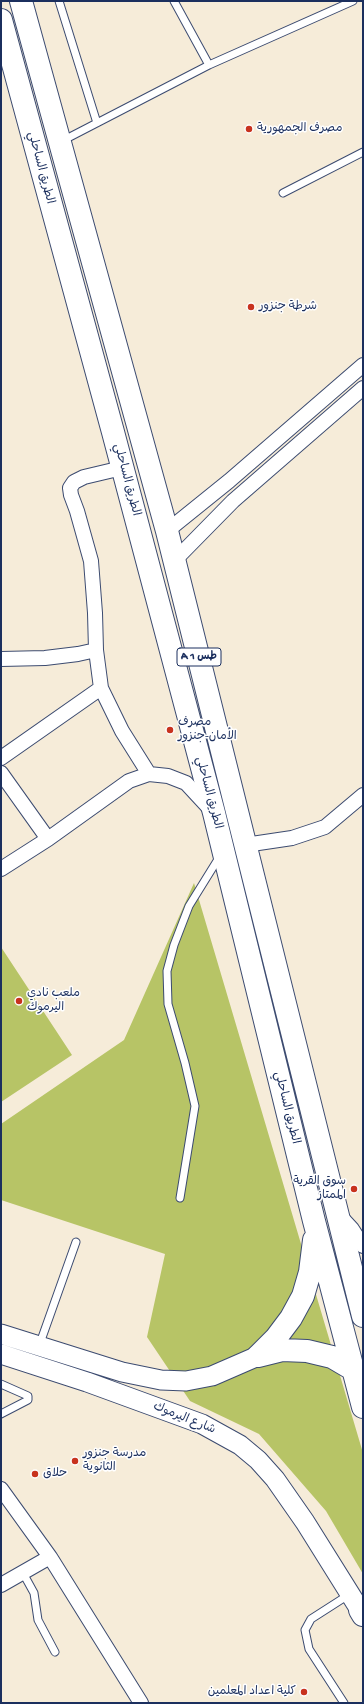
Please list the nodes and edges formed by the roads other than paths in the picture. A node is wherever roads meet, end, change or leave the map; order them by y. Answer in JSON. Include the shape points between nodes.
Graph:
{"nodes":[{"id":1,"x":21,"y":1,"type":"edge"},
{"id":2,"x":59,"y":1,"type":"edge"},
{"id":3,"x":174,"y":1,"type":"edge"},
{"id":4,"x":353,"y":1,"type":"edge"},
{"id":5,"x":1,"y":20,"type":"edge"},
{"id":6,"x":209,"y":65,"type":"junction"},
{"id":7,"x":97,"y":123,"type":"junction"},
{"id":8,"x":60,"y":142,"type":"junction"},
{"id":9,"x":363,"y":152,"type":"edge"},
{"id":10,"x":283,"y":193,"type":"dead end"},
{"id":11,"x":363,"y":365,"type":"edge"},
{"id":12,"x":363,"y":388,"type":"edge"},
{"id":13,"x":122,"y":468,"type":"junction"},
{"id":14,"x":167,"y":530,"type":"junction"},
{"id":15,"x":174,"y":560,"type":"junction"},
{"id":16,"x":96,"y":650,"type":"junction"},
{"id":17,"x":1,"y":659,"type":"edge"},
{"id":18,"x":101,"y":688,"type":"junction"},
{"id":19,"x":1,"y":758,"type":"edge"},
{"id":20,"x":1,"y":773,"type":"edge"},
{"id":21,"x":149,"y":774,"type":"junction"},
{"id":22,"x":363,"y":795,"type":"edge"},
{"id":23,"x":214,"y":813,"type":"junction"},
{"id":24,"x":48,"y":839,"type":"junction"},
{"id":25,"x":246,"y":845,"type":"junction"},
{"id":26,"x":223,"y":850,"type":"junction"},
{"id":27,"x":1,"y":868,"type":"edge"},
{"id":28,"x":180,"y":1198,"type":"dead end"},
{"id":29,"x":337,"y":1212,"type":"junction"},
{"id":30,"x":314,"y":1221,"type":"junction"},
{"id":31,"x":76,"y":1242,"type":"dead end"},
{"id":32,"x":363,"y":1246,"type":"edge"},
{"id":33,"x":363,"y":1316,"type":"edge"},
{"id":34,"x":1,"y":1334,"type":"edge"},
{"id":35,"x":1,"y":1354,"type":"edge"},
{"id":36,"x":36,"y":1355,"type":"junction"},
{"id":37,"x":258,"y":1356,"type":"junction"},
{"id":38,"x":358,"y":1374,"type":"edge"},
{"id":39,"x":1,"y":1384,"type":"edge"},
{"id":40,"x":363,"y":1407,"type":"edge"},
{"id":41,"x":1,"y":1414,"type":"edge"},
{"id":42,"x":1,"y":1489,"type":"edge"},
{"id":43,"x":50,"y":1557,"type":"junction"},
{"id":44,"x":23,"y":1573,"type":"junction"},
{"id":45,"x":1,"y":1585,"type":"edge"},
{"id":46,"x":359,"y":1607,"type":"edge"},
{"id":47,"x":55,"y":1652,"type":"dead end"},
{"id":48,"x":141,"y":1703,"type":"edge"},
{"id":49,"x":344,"y":1703,"type":"edge"}],
"edges":[{"from":1,"to":8,"type":"highway","name":"الطريق الساحلي","number":"A 1 طس"},
{"from":2,"to":7,"type":"lane"},
{"from":3,"to":6,"type":"lane"},
{"from":4,"to":6,"type":"lane"},
{"from":5,"to":13,"type":"highway","name":"الطريق الساحلي","number":"A 1 طس"},
{"from":6,"to":7,"type":"lane"},
{"from":7,"to":8,"type":"lane"},
{"from":8,"to":14,"type":"highway","name":"الطريق الساحلي","number":"A 1 طس"},
{"from":9,"to":10,"type":"lane"},
{"from":11,"to":14,"type":"street","via":[[229,482]]},
{"from":12,"to":15,"type":"street","via":[[232,501]]},
{"from":13,"to":16,"type":"street","via":[[84,477],[74,482],[70,488],[91,561]]},
{"from":13,"to":23,"type":"highway","name":"الطريق الساحلي","number":"A 1 طس"},
{"from":14,"to":15,"type":"highway","name":"الطريق الساحلي","number":"A 1 طس"},
{"from":15,"to":25,"type":"highway","name":"الطريق الساحلي","number":"A 1 طس"},
{"from":16,"to":17,"type":"street","via":[[45,658]]},
{"from":16,"to":18,"type":"street"},
{"from":18,"to":19,"type":"street"},
{"from":18,"to":21,"type":"street","via":[[122,732]]},
{"from":20,"to":24,"type":"street"},
{"from":21,"to":23,"type":"street","via":[[168,776],[186,783]]},
{"from":21,"to":24,"type":"street","via":[[129,781]]},
{"from":22,"to":25,"type":"street","via":[[325,827],[292,838]]},
{"from":23,"to":26,"type":"highway","name":"الطريق الساحلي","number":"A 1 طس"},
{"from":24,"to":27,"type":"street"},
{"from":25,"to":29,"type":"highway","name":"الطريق الساحلي","number":"A 1 طس"},
{"from":26,"to":28,"type":"lane","via":[[189,906],[167,971],[168,1004],[195,1106]]},
{"from":26,"to":30,"type":"highway","name":"الطريق الساحلي","number":"A 1 طس"},
{"from":29,"to":32,"type":"street"},
{"from":29,"to":33,"type":"highway","name":"الطريق الساحلي","number":"A 1 طس"},
{"from":30,"to":37,"type":"highway","via":[[314,1247],[310,1272],[302,1296],[291,1318]]},
{"from":30,"to":38,"type":"highway","name":"الطريق الساحلي","number":"A 1 طس"},
{"from":31,"to":36,"type":"lane"},
{"from":34,"to":36,"type":"main road","name":"شارع اليرموك"},
{"from":35,"to":36,"type":"main road","name":"شارع اليرموك"},
{"from":36,"to":37,"type":"main road","name":"شارع اليرموك","via":[[160,1380],[186,1381],[212,1376]]},
{"from":36,"to":46,"type":"main road","name":"شارع اليرموك","via":[[87,1382],[202,1424],[240,1445],[275,1479]]},
{"from":37,"to":38,"type":"highway","via":[[282,1350],[307,1350],[332,1357]]},
{"from":38,"to":40,"type":"highway","name":"الطريق الساحلي","number":"A 1 طس"},
{"from":39,"to":41,"type":"lane","via":[[28,1396],[28,1400]]},
{"from":42,"to":43,"type":"street"},
{"from":43,"to":44,"type":"street"},
{"from":43,"to":48,"type":"street"},
{"from":44,"to":45,"type":"street"},
{"from":44,"to":47,"type":"lane","via":[[34,1593],[38,1620]]},
{"from":46,"to":49,"type":"lane","via":[[311,1619],[305,1630],[309,1649]]}]}
